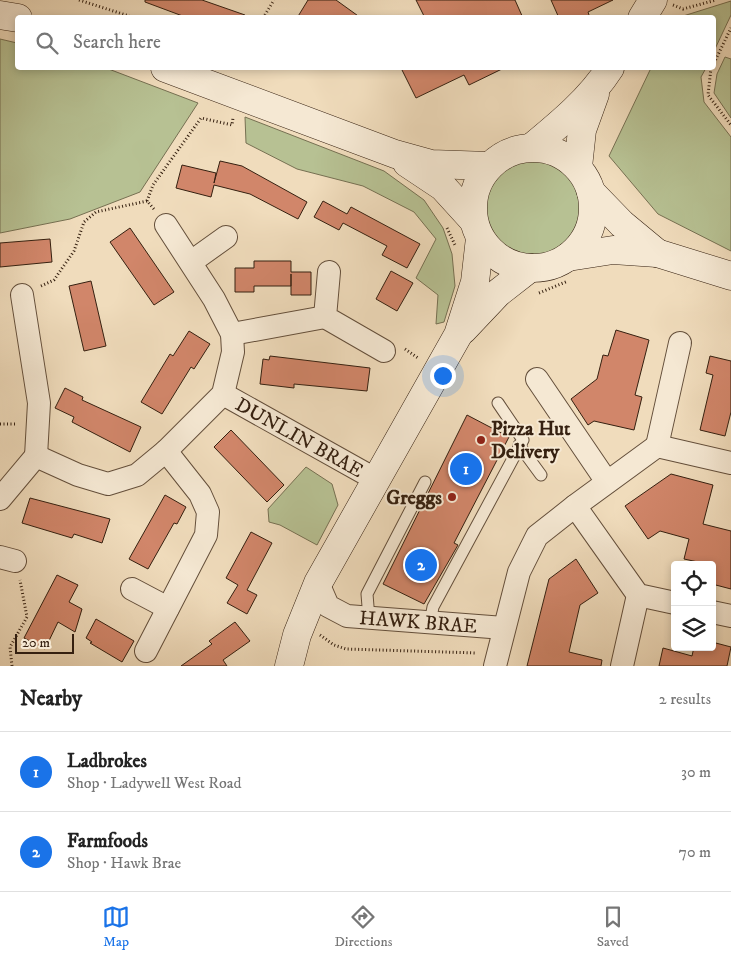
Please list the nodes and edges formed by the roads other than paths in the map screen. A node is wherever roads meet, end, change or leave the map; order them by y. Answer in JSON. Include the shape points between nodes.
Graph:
{"nodes":[{"id":1,"x":660,"y":1,"type":"edge"},
{"id":2,"x":0,"y":14,"type":"edge"},
{"id":3,"x":645,"y":15,"type":"edge"},
{"id":4,"x":15,"y":17,"type":"edge"},
{"id":5,"x":170,"y":70,"type":"edge"},
{"id":6,"x":604,"y":77,"type":"edge"},
{"id":7,"x":532,"y":147,"type":"junction"},
{"id":8,"x":394,"y":154,"type":"junction"},
{"id":9,"x":489,"y":166,"type":"junction"},
{"id":10,"x":578,"y":167,"type":"junction"},
{"id":11,"x":591,"y":192,"type":"junction"},
{"id":12,"x":166,"y":225,"type":"road end"},
{"id":13,"x":477,"y":229,"type":"junction"},
{"id":14,"x":226,"y":237,"type":"dead end"},
{"id":15,"x":656,"y":253,"type":"junction"},
{"id":16,"x":191,"y":262,"type":"junction"},
{"id":17,"x":530,"y":268,"type":"junction"},
{"id":18,"x":569,"y":268,"type":"junction"},
{"id":19,"x":329,"y":272,"type":"dead end"},
{"id":20,"x":731,"y":276,"type":"edge"},
{"id":21,"x":22,"y":295,"type":"road end"},
{"id":22,"x":325,"y":317,"type":"junction"},
{"id":23,"x":232,"y":334,"type":"junction"},
{"id":24,"x":458,"y":335,"type":"junction"},
{"id":25,"x":680,"y":343,"type":"dead end"},
{"id":26,"x":384,"y":351,"type":"road end"},
{"id":27,"x":537,"y":379,"type":"dead end"},
{"id":28,"x":223,"y":394,"type":"junction"},
{"id":29,"x":498,"y":403,"type":"dead end"},
{"id":30,"x":519,"y":445,"type":"junction"},
{"id":31,"x":657,"y":446,"type":"junction"},
{"id":32,"x":166,"y":451,"type":"junction"},
{"id":33,"x":36,"y":456,"type":"junction"},
{"id":34,"x":731,"y":463,"type":"edge"},
{"id":35,"x":542,"y":475,"type":"dead end"},
{"id":36,"x":375,"y":480,"type":"junction"},
{"id":37,"x":426,"y":482,"type":"dead end"},
{"id":38,"x":607,"y":482,"type":"junction"},
{"id":39,"x":0,"y":498,"type":"edge"},
{"id":40,"x":575,"y":506,"type":"junction"},
{"id":41,"x":318,"y":583,"type":"junction"},
{"id":42,"x":132,"y":589,"type":"dead end"},
{"id":43,"x":638,"y":594,"type":"junction"},
{"id":44,"x":671,"y":602,"type":"edge"},
{"id":45,"x":168,"y":608,"type":"junction"},
{"id":46,"x":716,"y":613,"type":"edge"},
{"id":47,"x":731,"y":616,"type":"edge"},
{"id":48,"x":369,"y":618,"type":"junction"},
{"id":49,"x":430,"y":623,"type":"junction"},
{"id":50,"x":504,"y":628,"type":"junction"},
{"id":51,"x":146,"y":650,"type":"dead end"},
{"id":52,"x":496,"y":660,"type":"edge"},
{"id":53,"x":289,"y":666,"type":"edge"},
{"id":54,"x":622,"y":666,"type":"edge"}],
"edges":[{"from":1,"to":3,"type":"street"},
{"from":2,"to":4,"type":"street"},
{"from":5,"to":8,"type":"street"},
{"from":6,"to":7,"type":"street","via":[[567,118]]},
{"from":6,"to":10,"type":"street","via":[[582,130]]},
{"from":7,"to":9,"type":"street","via":[[508,152]]},
{"from":7,"to":10,"type":"street","via":[[557,152]]},
{"from":8,"to":9,"type":"street","via":[[431,164]]},
{"from":8,"to":13,"type":"street","via":[[443,187]]},
{"from":9,"to":13,"type":"street","via":[[478,182],[472,201]]},
{"from":10,"to":11,"type":"street"},
{"from":11,"to":15,"type":"street"},
{"from":11,"to":18,"type":"street","via":[[593,216]]},
{"from":12,"to":16,"type":"street"},
{"from":13,"to":17,"type":"street","via":[[493,254],[510,264]]},
{"from":13,"to":24,"type":"street","via":[[475,282]]},
{"from":14,"to":16,"type":"street"},
{"from":15,"to":18,"type":"street","via":[[612,250]]},
{"from":15,"to":20,"type":"street"},
{"from":16,"to":23,"type":"street"},
{"from":17,"to":18,"type":"street"},
{"from":17,"to":24,"type":"street","via":[[498,293]]},
{"from":19,"to":22,"type":"street"},
{"from":21,"to":33,"type":"street","via":[[38,403]]},
{"from":22,"to":23,"type":"street"},
{"from":22,"to":26,"type":"street"},
{"from":23,"to":28,"type":"street","name":"DUNLIN BRAE","via":[[233,352]]},
{"from":24,"to":36,"type":"street"},
{"from":25,"to":31,"type":"street"},
{"from":27,"to":38,"type":"street"},
{"from":28,"to":32,"type":"street","name":"DUNLIN BRAE"},
{"from":28,"to":36,"type":"street","name":"DUNLIN BRAE"},
{"from":29,"to":30,"type":"lane","via":[[522,440]]},
{"from":30,"to":35,"type":"lane"},
{"from":30,"to":49,"type":"lane","via":[[433,607]]},
{"from":31,"to":34,"type":"street"},
{"from":31,"to":38,"type":"street","name":"HAWK BRAE"},
{"from":32,"to":33,"type":"street","name":"DUNLIN BRAE","via":[[137,474],[108,484],[78,476]]},
{"from":32,"to":45,"type":"street","via":[[200,494],[208,512],[206,535]]},
{"from":33,"to":39,"type":"street"},
{"from":36,"to":41,"type":"street"},
{"from":37,"to":48,"type":"lane","via":[[366,594]]},
{"from":38,"to":40,"type":"street","name":"HAWK BRAE"},
{"from":40,"to":43,"type":"street"},
{"from":40,"to":50,"type":"street","name":"HAWK BRAE","via":[[537,536],[519,572]]},
{"from":41,"to":48,"type":"street","name":"HAWK BRAE","via":[[328,606],[347,616]]},
{"from":41,"to":53,"type":"street","via":[[297,635]]},
{"from":42,"to":45,"type":"street"},
{"from":43,"to":44,"type":"street"},
{"from":43,"to":54,"type":"street"},
{"from":45,"to":51,"type":"street"},
{"from":46,"to":47,"type":"street"},
{"from":48,"to":49,"type":"street","name":"HAWK BRAE"},
{"from":49,"to":50,"type":"street","name":"HAWK BRAE"},
{"from":50,"to":52,"type":"street","name":"HAWK BRAE"}]}
